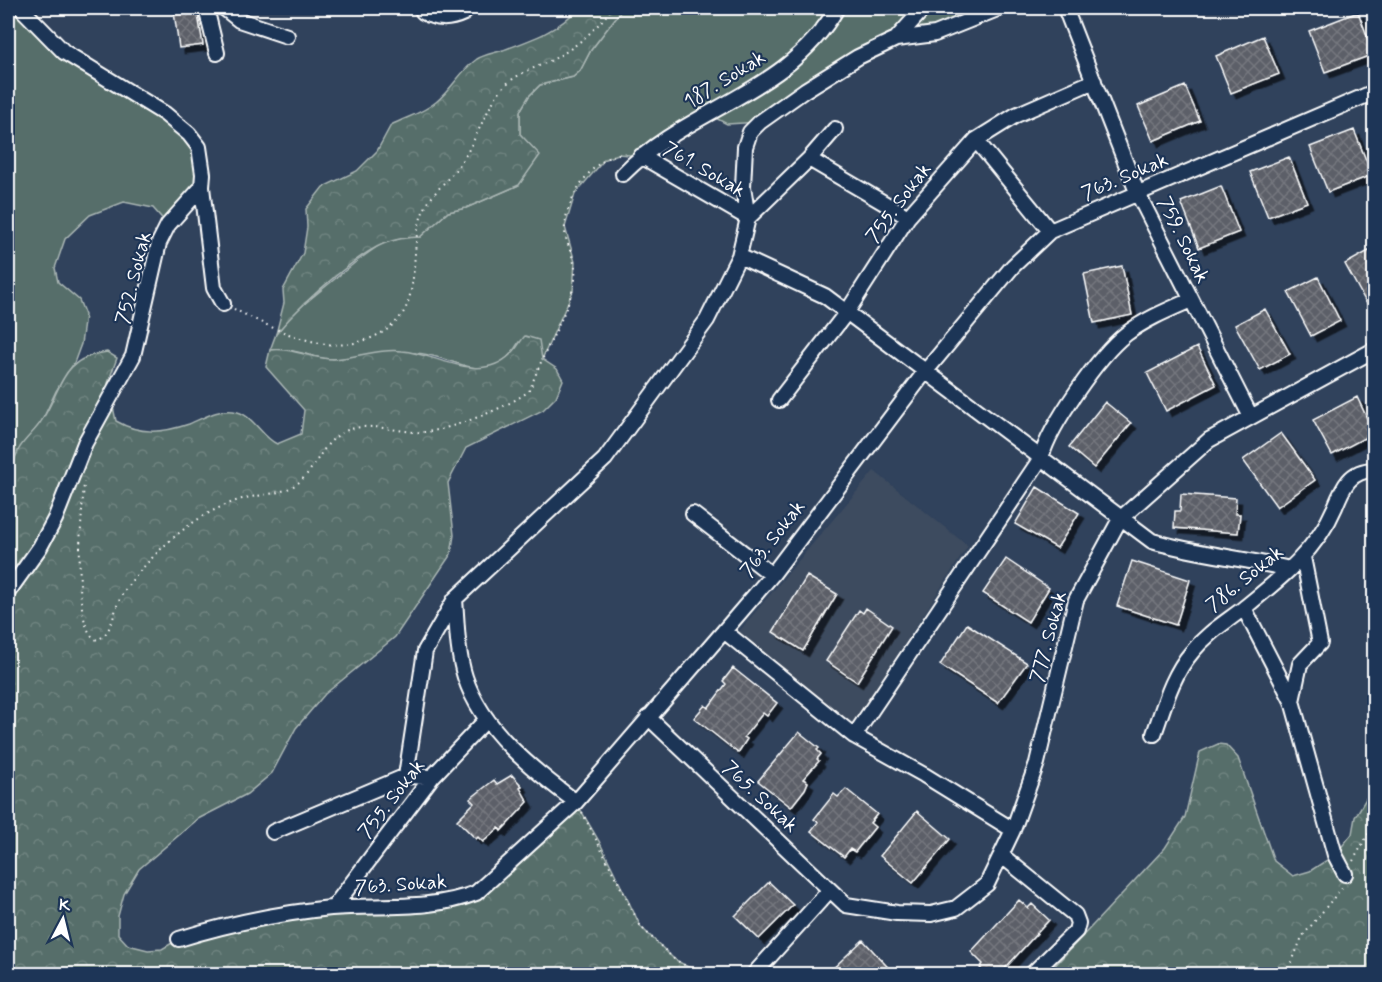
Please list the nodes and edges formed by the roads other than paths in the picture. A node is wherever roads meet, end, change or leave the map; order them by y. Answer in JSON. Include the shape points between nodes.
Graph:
{"nodes":[{"id":1,"x":21,"y":8,"type":"edge"},
{"id":2,"x":206,"y":8,"type":"edge"},
{"id":3,"x":224,"y":8,"type":"edge"},
{"id":4,"x":466,"y":8,"type":"edge"},
{"id":5,"x":837,"y":8,"type":"edge"},
{"id":6,"x":924,"y":8,"type":"edge"},
{"id":7,"x":1000,"y":8,"type":"edge"},
{"id":8,"x":1065,"y":8,"type":"edge"},
{"id":9,"x":423,"y":12,"type":"dead end"},
{"id":10,"x":287,"y":36,"type":"dead end"},
{"id":11,"x":896,"y":39,"type":"junction"},
{"id":12,"x":217,"y":53,"type":"dead end"},
{"id":13,"x":1094,"y":81,"type":"junction"},
{"id":14,"x":1374,"y":93,"type":"edge"},
{"id":15,"x":835,"y":129,"type":"dead end"},
{"id":16,"x":976,"y":140,"type":"junction"},
{"id":17,"x":640,"y":156,"type":"junction"},
{"id":18,"x":809,"y":159,"type":"junction"},
{"id":19,"x":623,"y":174,"type":"dead end"},
{"id":20,"x":202,"y":187,"type":"junction"},
{"id":21,"x":1137,"y":192,"type":"junction"},
{"id":22,"x":908,"y":217,"type":"junction"},
{"id":23,"x":748,"y":218,"type":"junction"},
{"id":24,"x":1050,"y":231,"type":"junction"},
{"id":25,"x":739,"y":256,"type":"junction"},
{"id":26,"x":1191,"y":300,"type":"junction"},
{"id":27,"x":224,"y":304,"type":"road end"},
{"id":28,"x":847,"y":312,"type":"junction"},
{"id":29,"x":1374,"y":350,"type":"edge"},
{"id":30,"x":925,"y":372,"type":"junction"},
{"id":31,"x":779,"y":400,"type":"dead end"},
{"id":32,"x":1251,"y":417,"type":"junction"},
{"id":33,"x":1041,"y":458,"type":"junction"},
{"id":34,"x":1374,"y":470,"type":"edge"},
{"id":35,"x":693,"y":514,"type":"dead end"},
{"id":36,"x":1120,"y":519,"type":"junction"},
{"id":37,"x":1303,"y":557,"type":"junction"},
{"id":38,"x":1288,"y":569,"type":"junction"},
{"id":39,"x":771,"y":575,"type":"junction"},
{"id":40,"x":8,"y":592,"type":"edge"},
{"id":41,"x":455,"y":599,"type":"junction"},
{"id":42,"x":1244,"y":608,"type":"junction"},
{"id":43,"x":724,"y":631,"type":"junction"},
{"id":44,"x":1292,"y":701,"type":"junction"},
{"id":45,"x":648,"y":717,"type":"junction"},
{"id":46,"x":487,"y":718,"type":"junction"},
{"id":47,"x":1154,"y":734,"type":"dead end"},
{"id":48,"x":854,"y":736,"type":"junction"},
{"id":49,"x":406,"y":776,"type":"junction"},
{"id":50,"x":432,"y":777,"type":"junction"},
{"id":51,"x":576,"y":802,"type":"junction"},
{"id":52,"x":1013,"y":830,"type":"junction"},
{"id":53,"x":273,"y":832,"type":"dead end"},
{"id":54,"x":1001,"y":855,"type":"junction"},
{"id":55,"x":1345,"y":874,"type":"road end"},
{"id":56,"x":829,"y":891,"type":"junction"},
{"id":57,"x":846,"y":905,"type":"joint"},
{"id":58,"x":333,"y":908,"type":"junction"},
{"id":59,"x":179,"y":939,"type":"dead end"},
{"id":60,"x":753,"y":975,"type":"edge"},
{"id":61,"x":1032,"y":975,"type":"edge"}],
"edges":[{"from":1,"to":20,"type":"street","via":[[64,52],[165,114],[189,134],[200,147]]},
{"from":2,"to":12,"type":"street"},
{"from":3,"to":10,"type":"street","via":[[239,20]]},
{"from":4,"to":9,"type":"street","via":[[464,14],[454,17],[435,18]]},
{"from":5,"to":17,"type":"street","name":"187. Sokak","via":[[809,47],[766,79]]},
{"from":6,"to":11,"type":"street"},
{"from":7,"to":11,"type":"street","via":[[935,34]]},
{"from":8,"to":13,"type":"street","name":"759. Sokak"},
{"from":11,"to":23,"type":"street","via":[[835,70],[750,132],[743,166]]},
{"from":13,"to":16,"type":"street","name":"755. Sokak","via":[[1016,115]]},
{"from":13,"to":21,"type":"street","name":"759. Sokak"},
{"from":14,"to":21,"type":"street","name":"763. Sokak"},
{"from":15,"to":18,"type":"street"},
{"from":16,"to":22,"type":"street","name":"755. Sokak"},
{"from":16,"to":24,"type":"street"},
{"from":17,"to":19,"type":"street","name":"187. Sokak"},
{"from":17,"to":23,"type":"street","name":"761. Sokak"},
{"from":18,"to":22,"type":"street"},
{"from":18,"to":23,"type":"street"},
{"from":20,"to":27,"type":"street","via":[[214,288]]},
{"from":20,"to":40,"type":"street","name":"752. Sokak","via":[[164,234],[133,356],[85,443],[55,519]]},
{"from":21,"to":24,"type":"street","name":"763. Sokak"},
{"from":21,"to":26,"type":"street","name":"759. Sokak"},
{"from":22,"to":28,"type":"street","name":"755. Sokak"},
{"from":23,"to":25,"type":"street"},
{"from":24,"to":30,"type":"street","name":"763. Sokak","via":[[1013,266]]},
{"from":25,"to":28,"type":"street","via":[[825,296]]},
{"from":25,"to":41,"type":"street","via":[[707,320],[605,459]]},
{"from":26,"to":32,"type":"street","name":"759. Sokak"},
{"from":26,"to":33,"type":"street","via":[[1151,317],[1104,355],[1052,429]]},
{"from":28,"to":30,"type":"street"},
{"from":28,"to":31,"type":"street","name":"755. Sokak"},
{"from":29,"to":32,"type":"street","name":"777. Sokak"},
{"from":30,"to":33,"type":"street"},
{"from":30,"to":39,"type":"street","name":"763. Sokak"},
{"from":32,"to":36,"type":"street","name":"777. Sokak","via":[[1209,440]]},
{"from":33,"to":36,"type":"street"},
{"from":33,"to":48,"type":"street"},
{"from":34,"to":37,"type":"street","name":"786. Sokak","via":[[1354,475],[1344,483],[1329,520]]},
{"from":35,"to":39,"type":"street"},
{"from":36,"to":38,"type":"street","via":[[1152,541],[1190,552]]},
{"from":36,"to":52,"type":"street","name":"777. Sokak","via":[[1076,600],[1037,763]]},
{"from":37,"to":38,"type":"street","name":"786. Sokak"},
{"from":37,"to":44,"type":"street","via":[[1320,643],[1300,664]]},
{"from":38,"to":42,"type":"street","name":"786. Sokak"},
{"from":39,"to":43,"type":"street","name":"763. Sokak"},
{"from":41,"to":46,"type":"street","via":[[465,677]]},
{"from":41,"to":49,"type":"street","via":[[425,651]]},
{"from":42,"to":44,"type":"street"},
{"from":42,"to":47,"type":"street","name":"786. Sokak","via":[[1215,628],[1191,652],[1172,684]]},
{"from":43,"to":45,"type":"street","name":"763. Sokak"},
{"from":43,"to":48,"type":"street"},
{"from":44,"to":55,"type":"street","via":[[1335,855]]},
{"from":45,"to":51,"type":"street","name":"763. Sokak"},
{"from":45,"to":56,"type":"street","name":"765. Sokak"},
{"from":46,"to":50,"type":"street","name":"755. Sokak"},
{"from":46,"to":51,"type":"street","via":[[535,771]]},
{"from":48,"to":52,"type":"street"},
{"from":49,"to":50,"type":"street"},
{"from":49,"to":53,"type":"street"},
{"from":50,"to":58,"type":"street","name":"755. Sokak"},
{"from":51,"to":58,"type":"street","name":"763. Sokak","via":[[476,893],[457,901],[432,904]]},
{"from":52,"to":54,"type":"street","name":"777. Sokak"},
{"from":54,"to":57,"type":"street","name":"777. Sokak","via":[[987,884],[956,908],[931,914],[897,914]]},
{"from":54,"to":61,"type":"street","via":[[1075,915],[1078,923],[1076,931]]},
{"from":56,"to":57,"type":"street","name":"765. Sokak"},
{"from":56,"to":60,"type":"street"},
{"from":58,"to":59,"type":"street","name":"763. Sokak","via":[[263,918]]}]}
